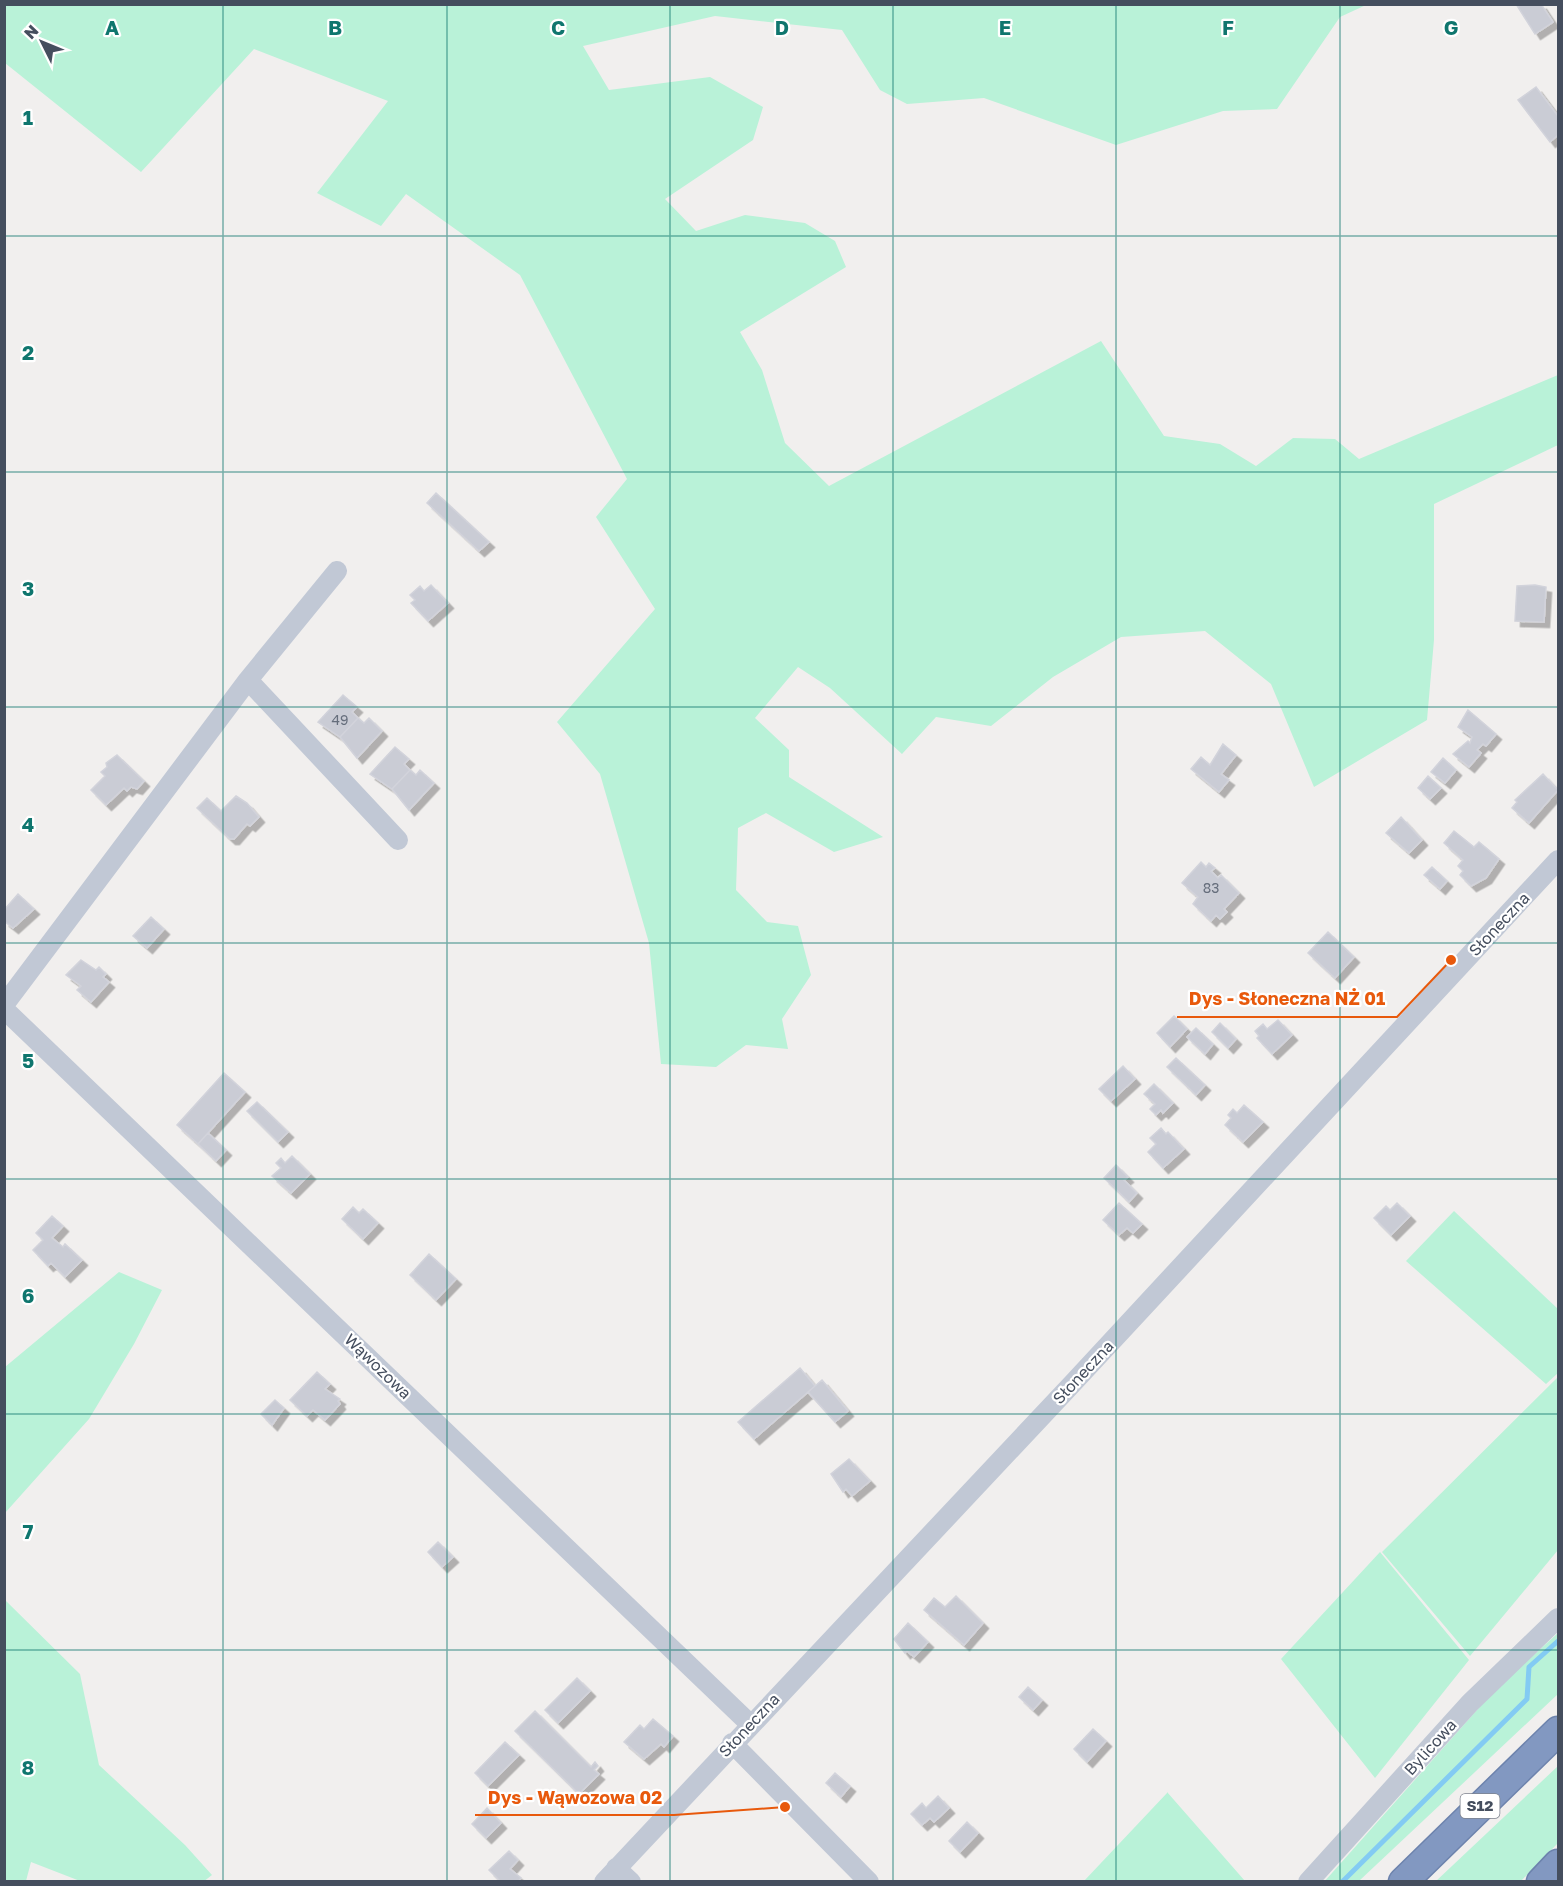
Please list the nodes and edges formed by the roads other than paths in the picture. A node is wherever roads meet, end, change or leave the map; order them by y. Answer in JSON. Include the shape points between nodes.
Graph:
{"nodes":[{"id":1,"x":337,"y":571,"type":"dead end"},
{"id":2,"x":248,"y":680,"type":"junction"},
{"id":3,"x":398,"y":840,"type":"dead end"},
{"id":4,"x":1558,"y":860,"type":"edge"},
{"id":5,"x":4,"y":1005,"type":"edge"},
{"id":6,"x":4,"y":1009,"type":"edge"},
{"id":7,"x":1558,"y":1618,"type":"edge"},
{"id":8,"x":750,"y":1724,"type":"junction"},
{"id":9,"x":1558,"y":1731,"type":"edge"},
{"id":10,"x":732,"y":1743,"type":"junction"},
{"id":11,"x":1558,"y":1863,"type":"edge"},
{"id":12,"x":617,"y":1877,"type":"edge"},
{"id":13,"x":869,"y":1881,"type":"edge"},
{"id":14,"x":1308,"y":1881,"type":"edge"},
{"id":15,"x":1403,"y":1881,"type":"edge"},
{"id":16,"x":1541,"y":1881,"type":"edge"}],
"edges":[{"from":1,"to":2,"type":"street"},
{"from":2,"to":3,"type":"street"},
{"from":2,"to":5,"type":"street"},
{"from":4,"to":8,"type":"street","name":"Słoneczna","via":[[1065,1392]]},
{"from":6,"to":8,"type":"street","name":"Wąwozowa"},
{"from":7,"to":14,"type":"street","name":"Bylicowa","via":[[1470,1703]]},
{"from":8,"to":10,"type":"street","name":"Słoneczna"},
{"from":9,"to":15,"type":"highway","number":"S12"},
{"from":10,"to":12,"type":"street","name":"Słoneczna"},
{"from":10,"to":13,"type":"street"},
{"from":11,"to":16,"type":"highway"}]}
